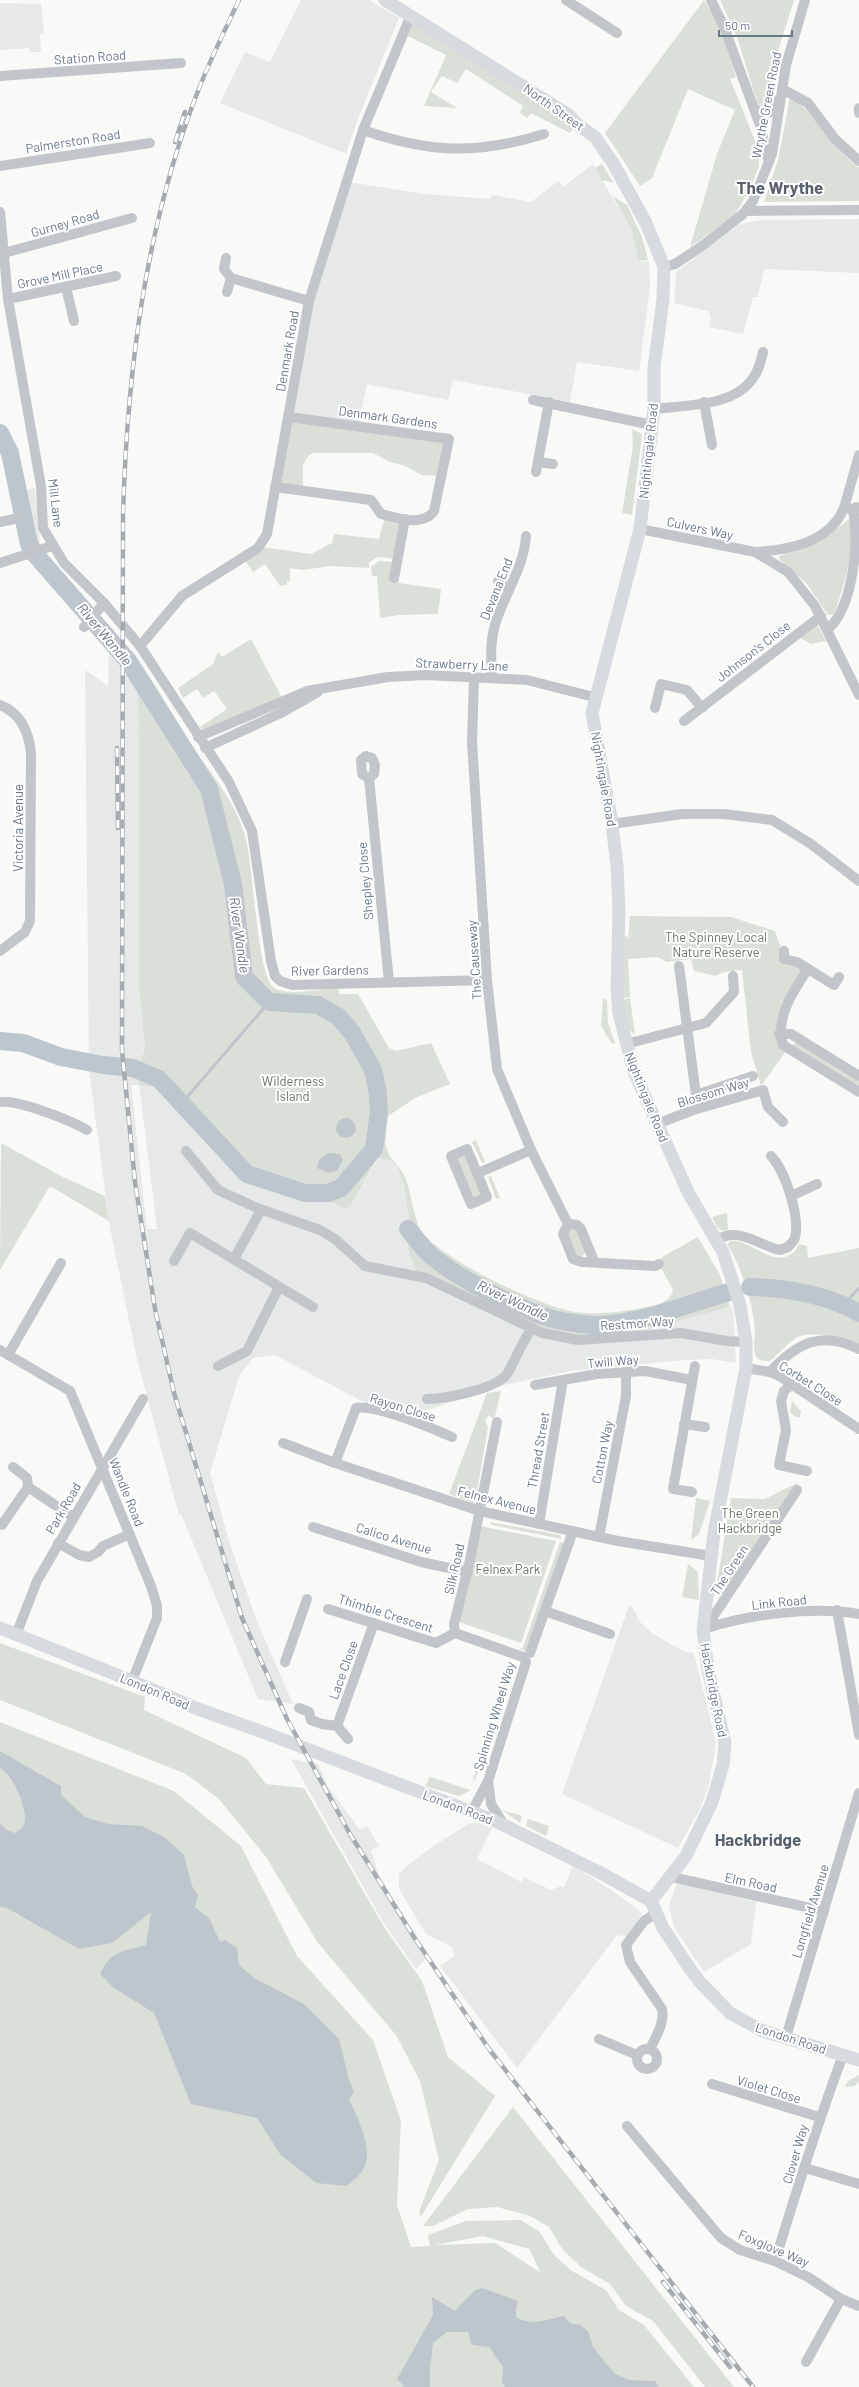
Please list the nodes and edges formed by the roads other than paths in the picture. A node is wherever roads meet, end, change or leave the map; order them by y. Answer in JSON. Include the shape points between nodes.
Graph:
{"nodes":[{"id":1,"x":385,"y":0,"type":"edge"},
{"id":2,"x":566,"y":0,"type":"edge"},
{"id":3,"x":711,"y":0,"type":"edge"},
{"id":4,"x":805,"y":0,"type":"edge"},
{"id":5,"x":411,"y":15,"type":"junction"},
{"id":6,"x":617,"y":33,"type":"dead end"},
{"id":7,"x":181,"y":64,"type":"dead end"},
{"id":8,"x":0,"y":76,"type":"edge"},
{"id":9,"x":781,"y":93,"type":"junction"},
{"id":10,"x":859,"y":108,"type":"edge"},
{"id":11,"x":754,"y":109,"type":"junction"},
{"id":12,"x":859,"y":113,"type":"edge"},
{"id":13,"x":363,"y":130,"type":"junction"},
{"id":14,"x":544,"y":134,"type":"dead end"},
{"id":15,"x":150,"y":143,"type":"dead end"},
{"id":16,"x":859,"y":161,"type":"edge"},
{"id":17,"x":769,"y":163,"type":"junction"},
{"id":18,"x":0,"y":166,"type":"edge"},
{"id":19,"x":859,"y":210,"type":"edge"},
{"id":20,"x":746,"y":211,"type":"junction"},
{"id":21,"x":0,"y":213,"type":"edge"},
{"id":22,"x":132,"y":218,"type":"dead end"},
{"id":23,"x":4,"y":253,"type":"junction"},
{"id":24,"x":226,"y":258,"type":"dead end"},
{"id":25,"x":664,"y":267,"type":"junction"},
{"id":26,"x":116,"y":276,"type":"dead end"},
{"id":27,"x":231,"y":278,"type":"junction"},
{"id":28,"x":66,"y":287,"type":"junction"},
{"id":29,"x":227,"y":292,"type":"dead end"},
{"id":30,"x":8,"y":299,"type":"junction"},
{"id":31,"x":309,"y":301,"type":"junction"},
{"id":32,"x":74,"y":321,"type":"dead end"},
{"id":33,"x":763,"y":352,"type":"dead end"},
{"id":34,"x":533,"y":400,"type":"dead end"},
{"id":35,"x":549,"y":402,"type":"junction"},
{"id":36,"x":704,"y":402,"type":"junction"},
{"id":37,"x":654,"y":409,"type":"junction"},
{"id":38,"x":289,"y":417,"type":"junction"},
{"id":39,"x":652,"y":425,"type":"junction"},
{"id":40,"x":712,"y":446,"type":"dead end"},
{"id":41,"x":859,"y":455,"type":"edge"},
{"id":42,"x":553,"y":464,"type":"dead end"},
{"id":43,"x":275,"y":487,"type":"junction"},
{"id":44,"x":852,"y":507,"type":"edge"},
{"id":45,"x":18,"y":518,"type":"dead end"},
{"id":46,"x":405,"y":519,"type":"junction"},
{"id":47,"x":0,"y":522,"type":"edge"},
{"id":48,"x":640,"y":529,"type":"junction"},
{"id":49,"x":526,"y":536,"type":"dead end"},
{"id":50,"x":47,"y":548,"type":"junction"},
{"id":51,"x":755,"y":552,"type":"junction"},
{"id":52,"x":0,"y":563,"type":"edge"},
{"id":53,"x":856,"y":573,"type":"edge"},
{"id":54,"x":394,"y":578,"type":"dead end"},
{"id":55,"x":498,"y":581,"type":"dead end"},
{"id":56,"x":509,"y":587,"type":"junction"},
{"id":57,"x":104,"y":603,"type":"junction"},
{"id":58,"x":821,"y":616,"type":"junction"},
{"id":59,"x":84,"y":627,"type":"dead end"},
{"id":60,"x":828,"y":629,"type":"junction"},
{"id":61,"x":140,"y":646,"type":"junction"},
{"id":62,"x":492,"y":677,"type":"junction"},
{"id":63,"x":474,"y":678,"type":"junction"},
{"id":64,"x":326,"y":687,"type":"junction"},
{"id":65,"x":859,"y":695,"type":"edge"},
{"id":66,"x":594,"y":697,"type":"junction"},
{"id":67,"x":0,"y":705,"type":"edge"},
{"id":68,"x":655,"y":708,"type":"dead end"},
{"id":69,"x":702,"y":708,"type":"junction"},
{"id":70,"x":684,"y":721,"type":"dead end"},
{"id":71,"x":198,"y":737,"type":"junction"},
{"id":72,"x":205,"y":748,"type":"junction"},
{"id":73,"x":369,"y":778,"type":"dead end"},
{"id":74,"x":612,"y":824,"type":"junction"},
{"id":75,"x":859,"y":881,"type":"edge"},
{"id":76,"x":0,"y":951,"type":"edge"},
{"id":77,"x":784,"y":951,"type":"dead end"},
{"id":78,"x":680,"y":966,"type":"dead end"},
{"id":79,"x":808,"y":969,"type":"junction"},
{"id":80,"x":733,"y":976,"type":"dead end"},
{"id":81,"x":839,"y":977,"type":"dead end"},
{"id":82,"x":487,"y":980,"type":"junction"},
{"id":83,"x":389,"y":982,"type":"junction"},
{"id":84,"x":687,"y":1030,"type":"junction"},
{"id":85,"x":779,"y":1034,"type":"junction"},
{"id":86,"x":626,"y":1044,"type":"junction"},
{"id":87,"x":753,"y":1076,"type":"dead end"},
{"id":88,"x":859,"y":1076,"type":"edge"},
{"id":89,"x":859,"y":1092,"type":"edge"},
{"id":90,"x":0,"y":1102,"type":"edge"},
{"id":91,"x":783,"y":1122,"type":"dead end"},
{"id":92,"x":656,"y":1124,"type":"junction"},
{"id":93,"x":87,"y":1130,"type":"dead end"},
{"id":94,"x":531,"y":1150,"type":"junction"},
{"id":95,"x":186,"y":1151,"type":"dead end"},
{"id":96,"x":771,"y":1156,"type":"dead end"},
{"id":97,"x":478,"y":1174,"type":"junction"},
{"id":98,"x":817,"y":1184,"type":"dead end"},
{"id":99,"x":791,"y":1196,"type":"junction"},
{"id":100,"x":261,"y":1210,"type":"junction"},
{"id":101,"x":568,"y":1224,"type":"junction"},
{"id":102,"x":716,"y":1240,"type":"junction"},
{"id":103,"x":234,"y":1259,"type":"junction"},
{"id":104,"x":174,"y":1261,"type":"dead end"},
{"id":105,"x":594,"y":1261,"type":"junction"},
{"id":106,"x":62,"y":1263,"type":"dead end"},
{"id":107,"x":659,"y":1264,"type":"dead end"},
{"id":108,"x":730,"y":1274,"type":"joint"},
{"id":109,"x":279,"y":1287,"type":"junction"},
{"id":110,"x":313,"y":1307,"type":"dead end"},
{"id":111,"x":532,"y":1328,"type":"junction"},
{"id":112,"x":746,"y":1342,"type":"junction"},
{"id":113,"x":859,"y":1349,"type":"edge"},
{"id":114,"x":3,"y":1354,"type":"edge"},
{"id":115,"x":218,"y":1366,"type":"dead end"},
{"id":116,"x":695,"y":1366,"type":"dead end"},
{"id":117,"x":746,"y":1368,"type":"junction"},
{"id":118,"x":626,"y":1372,"type":"junction"},
{"id":119,"x":770,"y":1372,"type":"junction"},
{"id":120,"x":563,"y":1380,"type":"junction"},
{"id":121,"x":692,"y":1380,"type":"junction"},
{"id":122,"x":535,"y":1385,"type":"dead end"},
{"id":123,"x":791,"y":1385,"type":"junction"},
{"id":124,"x":143,"y":1399,"type":"dead end"},
{"id":125,"x":427,"y":1399,"type":"dead end"},
{"id":126,"x":497,"y":1422,"type":"dead end"},
{"id":127,"x":684,"y":1424,"type":"junction"},
{"id":128,"x":705,"y":1427,"type":"dead end"},
{"id":129,"x":859,"y":1429,"type":"edge"},
{"id":130,"x":452,"y":1437,"type":"dead end"},
{"id":131,"x":283,"y":1443,"type":"dead end"},
{"id":132,"x":335,"y":1463,"type":"junction"},
{"id":133,"x":102,"y":1467,"type":"junction"},
{"id":134,"x":13,"y":1468,"type":"dead end"},
{"id":135,"x":807,"y":1471,"type":"dead end"},
{"id":136,"x":28,"y":1487,"type":"junction"},
{"id":137,"x":797,"y":1490,"type":"dead end"},
{"id":138,"x":692,"y":1492,"type":"dead end"},
{"id":139,"x":480,"y":1511,"type":"junction"},
{"id":140,"x":73,"y":1517,"type":"junction"},
{"id":141,"x":0,"y":1523,"type":"edge"},
{"id":142,"x":538,"y":1524,"type":"junction"},
{"id":143,"x":313,"y":1527,"type":"dead end"},
{"id":144,"x":573,"y":1531,"type":"junction"},
{"id":145,"x":130,"y":1534,"type":"junction"},
{"id":146,"x":599,"y":1537,"type":"junction"},
{"id":147,"x":58,"y":1543,"type":"junction"},
{"id":148,"x":711,"y":1556,"type":"junction"},
{"id":149,"x":468,"y":1572,"type":"junction"},
{"id":150,"x":307,"y":1599,"type":"dead end"},
{"id":151,"x":328,"y":1609,"type":"dead end"},
{"id":152,"x":837,"y":1610,"type":"junction"},
{"id":153,"x":545,"y":1611,"type":"junction"},
{"id":154,"x":859,"y":1614,"type":"edge"},
{"id":155,"x":374,"y":1623,"type":"junction"},
{"id":156,"x":0,"y":1628,"type":"edge"},
{"id":157,"x":708,"y":1628,"type":"junction"},
{"id":158,"x":455,"y":1633,"type":"junction"},
{"id":159,"x":610,"y":1634,"type":"dead end"},
{"id":160,"x":16,"y":1635,"type":"junction"},
{"id":161,"x":527,"y":1656,"type":"junction"},
{"id":162,"x":285,"y":1662,"type":"dead end"},
{"id":163,"x":132,"y":1681,"type":"junction"},
{"id":164,"x":298,"y":1708,"type":"dead end"},
{"id":165,"x":337,"y":1726,"type":"junction"},
{"id":166,"x":859,"y":1735,"type":"edge"},
{"id":167,"x":348,"y":1739,"type":"dead end"},
{"id":168,"x":488,"y":1781,"type":"junction"},
{"id":169,"x":859,"y":1794,"type":"edge"},
{"id":170,"x":472,"y":1811,"type":"junction"},
{"id":171,"x":504,"y":1825,"type":"junction"},
{"id":172,"x":672,"y":1877,"type":"junction"},
{"id":173,"x":654,"y":1907,"type":"junction"},
{"id":174,"x":824,"y":1911,"type":"junction"},
{"id":175,"x":786,"y":2037,"type":"junction"},
{"id":176,"x":599,"y":2039,"type":"dead end"},
{"id":177,"x":650,"y":2049,"type":"junction"},
{"id":178,"x":637,"y":2055,"type":"junction"},
{"id":179,"x":843,"y":2055,"type":"junction"},
{"id":180,"x":859,"y":2060,"type":"edge"},
{"id":181,"x":712,"y":2084,"type":"dead end"},
{"id":182,"x":819,"y":2118,"type":"junction"},
{"id":183,"x":627,"y":2126,"type":"dead end"},
{"id":184,"x":805,"y":2168,"type":"junction"},
{"id":185,"x":859,"y":2184,"type":"edge"},
{"id":186,"x":775,"y":2261,"type":"junction"},
{"id":187,"x":840,"y":2300,"type":"junction"},
{"id":188,"x":859,"y":2306,"type":"edge"},
{"id":189,"x":806,"y":2362,"type":"dead end"}],
"edges":[{"from":1,"to":5,"type":"main road","name":"North Street"},
{"from":2,"to":6,"type":"street"},
{"from":3,"to":11,"type":"street","via":[[724,27]]},
{"from":4,"to":9,"type":"street","name":"Wrythe Green Road","via":[[791,44]]},
{"from":5,"to":13,"type":"street","name":"Denmark Road"},
{"from":5,"to":25,"type":"main road","name":"North Street","via":[[569,115],[594,137],[633,195]]},
{"from":7,"to":8,"type":"street","name":"Station Road"},
{"from":9,"to":11,"type":"street","via":[[770,112],[764,113]]},
{"from":9,"to":16,"type":"street","via":[[808,103],[835,139]]},
{"from":9,"to":17,"type":"street","name":"Wrythe Green Road","via":[[780,115]]},
{"from":10,"to":12,"type":"street"},
{"from":11,"to":17,"type":"street"},
{"from":13,"to":14,"type":"street","via":[[394,141],[445,148],[476,149],[509,145]]},
{"from":13,"to":31,"type":"street","name":"Denmark Road"},
{"from":15,"to":18,"type":"street","name":"Palmerston Road"},
{"from":17,"to":20,"type":"street","name":"Wrythe Green Road"},
{"from":19,"to":20,"type":"street"},
{"from":20,"to":25,"type":"street","via":[[681,261]]},
{"from":21,"to":23,"type":"street","name":"Mill Lane"},
{"from":22,"to":23,"type":"street","name":"Gurney Road"},
{"from":23,"to":30,"type":"street","name":"Mill Lane"},
{"from":24,"to":27,"type":"street","via":[[224,269]]},
{"from":25,"to":37,"type":"main road","name":"Nightingale Road","via":[[663,299],[654,368]]},
{"from":26,"to":28,"type":"street","name":"Grove Mill Place"},
{"from":27,"to":29,"type":"street"},
{"from":27,"to":31,"type":"street"},
{"from":28,"to":30,"type":"street","name":"Grove Mill Place"},
{"from":28,"to":32,"type":"street"},
{"from":30,"to":50,"type":"street","name":"Mill Lane","via":[[41,486],[43,528]]},
{"from":31,"to":38,"type":"street","name":"Denmark Road"},
{"from":33,"to":36,"type":"street","via":[[756,373],[743,389],[723,398]]},
{"from":34,"to":35,"type":"street"},
{"from":35,"to":39,"type":"street"},
{"from":35,"to":42,"type":"street","via":[[537,467]]},
{"from":36,"to":37,"type":"street"},
{"from":36,"to":40,"type":"street"},
{"from":37,"to":39,"type":"main road","name":"Nightingale Road"},
{"from":38,"to":43,"type":"street","name":"Denmark Road"},
{"from":38,"to":46,"type":"street","name":"Denmark Gardens","via":[[450,439],[434,511],[429,518],[422,520]]},
{"from":39,"to":48,"type":"main road","name":"Nightingale Road"},
{"from":41,"to":44,"type":"street"},
{"from":43,"to":46,"type":"street","name":"Denmark Gardens","via":[[371,500],[381,514]]},
{"from":43,"to":61,"type":"street","name":"Denmark Road","via":[[264,542],[182,596]]},
{"from":44,"to":51,"type":"street","name":"Culvers Way","via":[[818,537],[786,548]]},
{"from":44,"to":53,"type":"street","via":[[857,531]]},
{"from":45,"to":47,"type":"street"},
{"from":46,"to":54,"type":"street"},
{"from":48,"to":51,"type":"street","name":"Culvers Way"},
{"from":48,"to":66,"type":"main road","name":"Nightingale Road"},
{"from":49,"to":56,"type":"street","name":"Devana End","via":[[524,558]]},
{"from":50,"to":52,"type":"street"},
{"from":50,"to":57,"type":"street","name":"Mill Lane"},
{"from":51,"to":58,"type":"street","name":"Culvers Way","via":[[792,576],[807,593]]},
{"from":53,"to":60,"type":"street","via":[[839,614]]},
{"from":55,"to":56,"type":"street"},
{"from":56,"to":62,"type":"street","name":"Devana End","via":[[492,638]]},
{"from":57,"to":59,"type":"street"},
{"from":57,"to":61,"type":"street","name":"Mill Lane"},
{"from":58,"to":60,"type":"street","name":"Culvers Way"},
{"from":58,"to":69,"type":"street","name":"Johnson's Close"},
{"from":60,"to":65,"type":"street","name":"Culvers Way"},
{"from":61,"to":71,"type":"street","name":"Mill Lane"},
{"from":62,"to":63,"type":"street","name":"Strawberry Lane"},
{"from":62,"to":66,"type":"street","name":"Strawberry Lane","via":[[527,680]]},
{"from":63,"to":64,"type":"street","name":"Strawberry Lane","via":[[405,676]]},
{"from":63,"to":82,"type":"street","name":"The Causeway","via":[[472,742]]},
{"from":64,"to":71,"type":"street","name":"Strawberry Lane","via":[[307,691]]},
{"from":64,"to":72,"type":"street","name":"Strawberry Lane","via":[[282,712]]},
{"from":66,"to":74,"type":"main road","name":"Nightingale Road","via":[[592,712]]},
{"from":67,"to":76,"type":"street","name":"Victoria Avenue","via":[[16,713],[20,719],[30,741],[31,754],[30,921],[24,932]]},
{"from":68,"to":69,"type":"street","via":[[661,684],[687,690]]},
{"from":69,"to":70,"type":"street","name":"Johnson's Close"},
{"from":71,"to":72,"type":"street","name":"Mill Lane"},
{"from":72,"to":83,"type":"street","name":"River Gardens","via":[[229,782],[252,831],[266,937],[275,976],[285,984],[292,985]]},
{"from":73,"to":83,"type":"street","name":"Shepley Close"},
{"from":74,"to":75,"type":"street","via":[[682,814],[765,818],[780,823]]},
{"from":74,"to":86,"type":"main road","name":"Nightingale Road","via":[[619,912],[618,1000]]},
{"from":77,"to":79,"type":"street","via":[[784,960],[797,962]]},
{"from":78,"to":84,"type":"street"},
{"from":79,"to":81,"type":"street","via":[[834,985]]},
{"from":79,"to":85,"type":"street","via":[[785,1009]]},
{"from":80,"to":84,"type":"street","via":[[734,992],[706,1023],[691,1026]]},
{"from":82,"to":83,"type":"street","name":"River Gardens"},
{"from":82,"to":94,"type":"street","name":"The Causeway","via":[[497,1069]]},
{"from":84,"to":86,"type":"street"},
{"from":84,"to":87,"type":"street","via":[[696,1095]]},
{"from":85,"to":88,"type":"street","via":[[792,1034]]},
{"from":85,"to":89,"type":"street","via":[[783,1045]]},
{"from":86,"to":92,"type":"main road","name":"Nightingale Road","via":[[635,1075]]},
{"from":90,"to":93,"type":"street","via":[[15,1103],[76,1123]]},
{"from":91,"to":92,"type":"street","name":"Blossom Way","via":[[768,1106],[763,1090],[693,1110]]},
{"from":92,"to":102,"type":"main road","name":"Nightingale Road","via":[[689,1194]]},
{"from":94,"to":97,"type":"street"},
{"from":94,"to":101,"type":"street","name":"The Causeway"},
{"from":95,"to":100,"type":"street","name":"Restmor Way","via":[[214,1186],[231,1197]]},
{"from":96,"to":99,"type":"street","via":[[777,1162]]},
{"from":97,"to":97,"type":"street","via":[[488,1197],[471,1204],[451,1156],[468,1149]]},
{"from":98,"to":99,"type":"street"},
{"from":99,"to":102,"type":"street","via":[[795,1235],[788,1247],[777,1249],[735,1234]]},
{"from":100,"to":103,"type":"street"},
{"from":100,"to":111,"type":"street","name":"Restmor Way","via":[[320,1230],[335,1239],[365,1266],[426,1278]]},
{"from":101,"to":105,"type":"street","name":"The Causeway","via":[[581,1229]]},
{"from":101,"to":105,"type":"street","via":[[563,1234],[573,1259]]},
{"from":102,"to":108,"type":"main road","name":"Nightingale Road"},
{"from":103,"to":104,"type":"street","via":[[190,1233]]},
{"from":103,"to":109,"type":"street"},
{"from":105,"to":107,"type":"street","via":[[655,1266]]},
{"from":106,"to":114,"type":"street"},
{"from":108,"to":112,"type":"main road","name":"Hackbridge Road","via":[[740,1305]]},
{"from":109,"to":110,"type":"street"},
{"from":109,"to":115,"type":"street","via":[[247,1351]]},
{"from":111,"to":112,"type":"street","name":"Restmor Way","via":[[542,1333],[578,1340],[680,1333]]},
{"from":111,"to":125,"type":"street","via":[[521,1344],[507,1375],[498,1382],[441,1399]]},
{"from":112,"to":117,"type":"main road","name":"Hackbridge Road"},
{"from":113,"to":119,"type":"street","via":[[834,1340],[806,1344],[788,1355]]},
{"from":114,"to":133,"type":"street","name":"Wandle Road","via":[[70,1392]]},
{"from":116,"to":121,"type":"street"},
{"from":117,"to":119,"type":"street","name":"Corbet Close"},
{"from":117,"to":148,"type":"main road","name":"Hackbridge Road"},
{"from":118,"to":120,"type":"street","name":"Twill Way"},
{"from":118,"to":121,"type":"street","name":"Twill Way","via":[[645,1371]]},
{"from":118,"to":146,"type":"street","name":"Cotton Way","via":[[626,1396]]},
{"from":119,"to":123,"type":"street","name":"Corbet Close"},
{"from":120,"to":122,"type":"street","name":"Twill Way"},
{"from":120,"to":142,"type":"street","name":"Thread Street"},
{"from":121,"to":127,"type":"street"},
{"from":123,"to":129,"type":"street","name":"Corbet Close"},
{"from":123,"to":135,"type":"street","via":[[784,1391],[781,1401],[786,1430],[779,1465]]},
{"from":124,"to":133,"type":"street","name":"Park Road"},
{"from":126,"to":139,"type":"street","name":"Silk Road"},
{"from":127,"to":128,"type":"street"},
{"from":127,"to":138,"type":"street","via":[[673,1489]]},
{"from":130,"to":132,"type":"street","name":"Rayon Close","via":[[415,1422],[368,1408],[356,1408]]},
{"from":131,"to":132,"type":"street","name":"Felnex Avenue"},
{"from":132,"to":139,"type":"street","name":"Felnex Avenue"},
{"from":133,"to":140,"type":"street","name":"Park Road"},
{"from":133,"to":145,"type":"street","name":"Wandle Road"},
{"from":134,"to":136,"type":"street","via":[[27,1478]]},
{"from":136,"to":140,"type":"street"},
{"from":136,"to":141,"type":"street","via":[[2,1525]]},
{"from":137,"to":157,"type":"street","name":"The Green"},
{"from":139,"to":142,"type":"street","name":"Felnex Avenue"},
{"from":139,"to":149,"type":"street","name":"Silk Road"},
{"from":140,"to":147,"type":"street","name":"Park Road"},
{"from":142,"to":144,"type":"street","name":"Felnex Avenue"},
{"from":143,"to":149,"type":"street","name":"Calico Avenue","via":[[421,1562]]},
{"from":144,"to":146,"type":"street","name":"Felnex Avenue"},
{"from":144,"to":153,"type":"street","name":"Spinning Wheel Way"},
{"from":145,"to":147,"type":"street","via":[[103,1546],[89,1557],[79,1555]]},
{"from":145,"to":163,"type":"street","name":"Wandle Road","via":[[157,1606],[157,1618]]},
{"from":146,"to":148,"type":"street","name":"Felnex Avenue"},
{"from":147,"to":160,"type":"street","name":"Park Road","via":[[37,1582]]},
{"from":148,"to":157,"type":"main road","name":"Hackbridge Road"},
{"from":149,"to":158,"type":"street","name":"Silk Road","via":[[454,1624]]},
{"from":150,"to":162,"type":"street"},
{"from":151,"to":155,"type":"street","name":"Thimble Crescent"},
{"from":152,"to":154,"type":"street","name":"Link Road"},
{"from":152,"to":157,"type":"street","name":"Link Road","via":[[762,1616]]},
{"from":152,"to":166,"type":"street"},
{"from":153,"to":159,"type":"street"},
{"from":153,"to":161,"type":"street","name":"Spinning Wheel Way"},
{"from":155,"to":158,"type":"street","name":"Thimble Crescent","via":[[436,1643]]},
{"from":155,"to":165,"type":"street","name":"Lace Close"},
{"from":156,"to":160,"type":"main road","name":"London Road"},
{"from":157,"to":172,"type":"main road","name":"Hackbridge Road","via":[[708,1670],[725,1743],[723,1765],[708,1812],[686,1856]]},
{"from":158,"to":161,"type":"street"},
{"from":160,"to":163,"type":"main road","name":"London Road"},
{"from":161,"to":168,"type":"street","name":"Spinning Wheel Way"},
{"from":163,"to":170,"type":"main road","name":"London Road","via":[[198,1709]]},
{"from":164,"to":165,"type":"street","via":[[309,1712],[312,1720]]},
{"from":165,"to":167,"type":"street"},
{"from":168,"to":170,"type":"street","name":"Spinning Wheel Way"},
{"from":168,"to":171,"type":"street","name":"Spinning Wheel Way","via":[[491,1804]]},
{"from":169,"to":174,"type":"street","name":"Longfield Avenue"},
{"from":170,"to":171,"type":"main road","name":"London Road"},
{"from":171,"to":173,"type":"main road","name":"London Road","via":[[599,1872]]},
{"from":172,"to":173,"type":"main road","name":"Hackbridge Road"},
{"from":172,"to":174,"type":"street","name":"Elm Road"},
{"from":173,"to":175,"type":"main road","name":"London Road","via":[[663,1928],[688,1966],[720,2004],[748,2024]]},
{"from":173,"to":177,"type":"street","via":[[626,1945],[630,1962],[664,2015]]},
{"from":174,"to":175,"type":"street","name":"Longfield Avenue"},
{"from":175,"to":179,"type":"main road","name":"London Road"},
{"from":176,"to":178,"type":"street"},
{"from":177,"to":178,"type":"street","via":[[644,2048]]},
{"from":177,"to":178,"type":"street","via":[[656,2053],[657,2060],[651,2068],[644,2069],[638,2065]]},
{"from":179,"to":180,"type":"main road","name":"London Road"},
{"from":179,"to":182,"type":"street","name":"Clover Way"},
{"from":181,"to":182,"type":"street","name":"Violet Close"},
{"from":182,"to":184,"type":"street","name":"Clover Way"},
{"from":183,"to":186,"type":"street","name":"Foxglove Way","via":[[721,2238],[740,2250]]},
{"from":184,"to":185,"type":"street"},
{"from":184,"to":186,"type":"street","name":"Clover Way"},
{"from":186,"to":187,"type":"street","name":"Foxglove Way","via":[[808,2277]]},
{"from":187,"to":188,"type":"street","name":"Foxglove Way"},
{"from":187,"to":189,"type":"street"}]}
